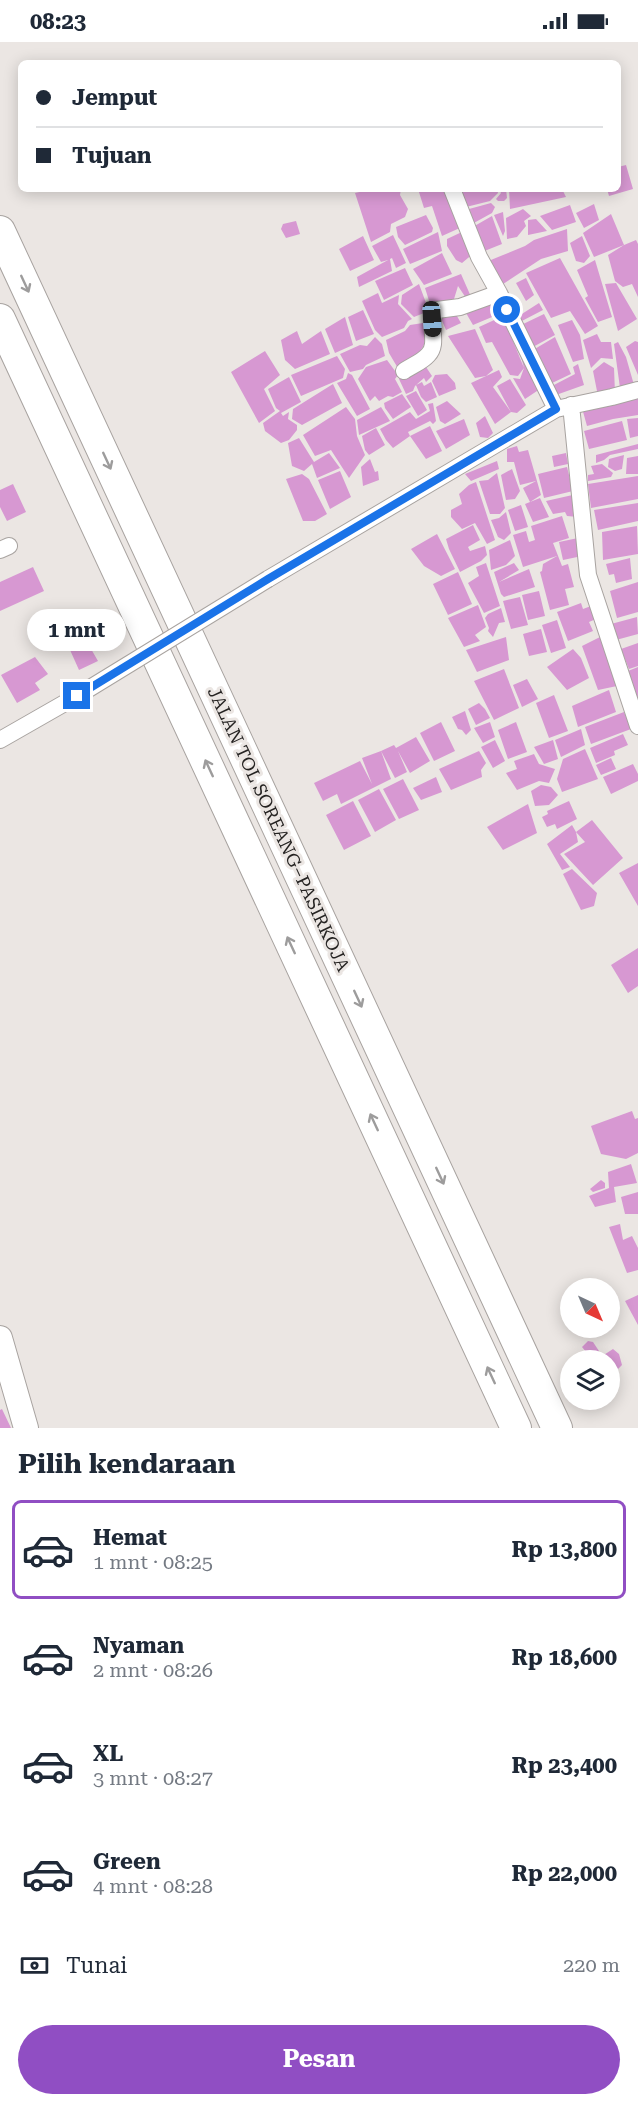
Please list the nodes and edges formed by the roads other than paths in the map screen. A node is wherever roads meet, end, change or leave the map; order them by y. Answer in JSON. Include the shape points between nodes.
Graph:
{"nodes":[{"id":1,"x":453,"y":192,"type":"edge"},
{"id":2,"x":0,"y":231,"type":"edge"},
{"id":3,"x":499,"y":293,"type":"junction"},
{"id":4,"x":0,"y":319,"type":"edge"},
{"id":5,"x":404,"y":371,"type":"dead end"},
{"id":6,"x":638,"y":390,"type":"edge"},
{"id":7,"x":564,"y":407,"type":"junction"},
{"id":8,"x":636,"y":716,"type":"edge"},
{"id":9,"x":0,"y":740,"type":"edge"},
{"id":10,"x":0,"y":1338,"type":"edge"},
{"id":11,"x":26,"y":1428,"type":"edge"},
{"id":12,"x":516,"y":1428,"type":"edge"},
{"id":13,"x":557,"y":1428,"type":"edge"}],
"edges":[{"from":1,"to":3,"type":"street","via":[[479,257]]},
{"from":2,"to":13,"type":"highway","name":"JALAN TOL SOREANG–PASIRKOJA","one_way":true},
{"from":3,"to":5,"type":"street","via":[[460,307],[437,310],[432,319],[432,349],[428,356]]},
{"from":3,"to":7,"type":"street"},
{"from":12,"to":4,"type":"highway","name":"JALAN TOL SOREANG–PASIRKOJA","one_way":true},
{"from":6,"to":7,"type":"street"},
{"from":7,"to":8,"type":"street","via":[[588,575]]},
{"from":7,"to":9,"type":"street","bridge":true},
{"from":10,"to":11,"type":"street"}]}
